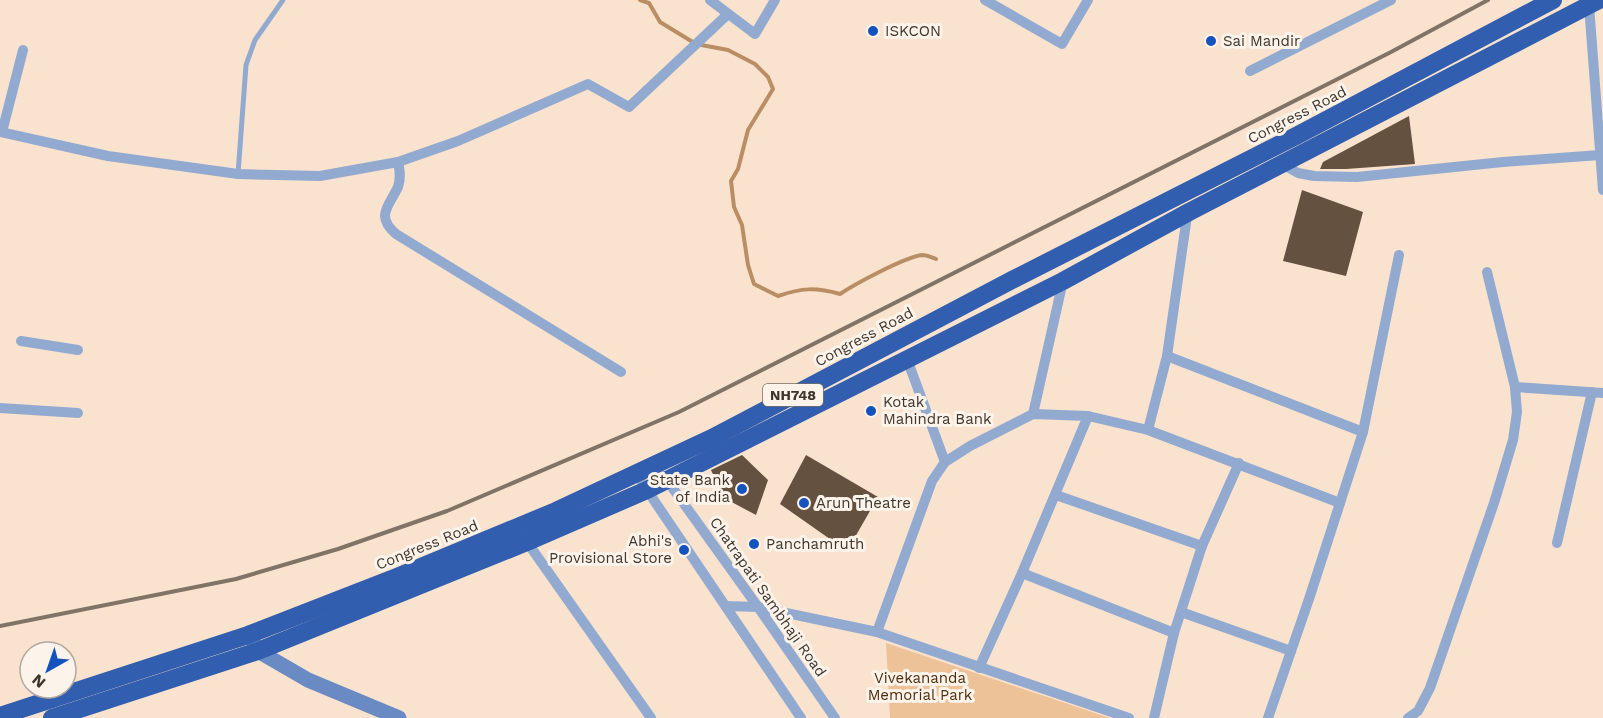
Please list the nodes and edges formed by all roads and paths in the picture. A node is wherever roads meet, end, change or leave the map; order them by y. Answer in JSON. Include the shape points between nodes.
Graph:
{"nodes":[{"id":1,"x":283,"y":0,"type":"edge"},
{"id":2,"x":710,"y":0,"type":"edge"},
{"id":3,"x":775,"y":0,"type":"edge"},
{"id":4,"x":1088,"y":0,"type":"edge"},
{"id":5,"x":1391,"y":0,"type":"edge"},
{"id":6,"x":1553,"y":0,"type":"edge"},
{"id":7,"x":989,"y":1,"type":"edge"},
{"id":8,"x":1594,"y":3,"type":"edge"},
{"id":9,"x":728,"y":14,"type":"junction"},
{"id":10,"x":23,"y":50,"type":"dead end"},
{"id":11,"x":1250,"y":71,"type":"dead end"},
{"id":12,"x":1599,"y":74,"type":"edge"},
{"id":13,"x":1,"y":132,"type":"edge"},
{"id":14,"x":1600,"y":155,"type":"junction"},
{"id":15,"x":398,"y":162,"type":"junction"},
{"id":16,"x":1282,"y":164,"type":"junction"},
{"id":17,"x":238,"y":174,"type":"junction"},
{"id":18,"x":1603,"y":190,"type":"edge"},
{"id":19,"x":1184,"y":192,"type":"junction"},
{"id":20,"x":1189,"y":212,"type":"junction"},
{"id":21,"x":1399,"y":255,"type":"dead end"},
{"id":22,"x":1487,"y":272,"type":"dead end"},
{"id":23,"x":1063,"y":280,"type":"junction"},
{"id":24,"x":21,"y":340,"type":"dead end"},
{"id":25,"x":78,"y":350,"type":"dead end"},
{"id":26,"x":1167,"y":356,"type":"junction"},
{"id":27,"x":907,"y":359,"type":"junction"},
{"id":28,"x":621,"y":372,"type":"dead end"},
{"id":29,"x":1515,"y":387,"type":"junction"},
{"id":30,"x":1597,"y":392,"type":"edge"},
{"id":31,"x":0,"y":408,"type":"edge"},
{"id":32,"x":78,"y":413,"type":"dead end"},
{"id":33,"x":1033,"y":414,"type":"junction"},
{"id":34,"x":1088,"y":416,"type":"junction"},
{"id":35,"x":1148,"y":430,"type":"junction"},
{"id":36,"x":1363,"y":432,"type":"junction"},
{"id":37,"x":945,"y":462,"type":"junction"},
{"id":38,"x":656,"y":463,"type":"junction"},
{"id":39,"x":1239,"y":463,"type":"junction"},
{"id":40,"x":636,"y":472,"type":"junction"},
{"id":41,"x":666,"y":481,"type":"junction"},
{"id":42,"x":646,"y":490,"type":"junction"},
{"id":43,"x":1056,"y":495,"type":"junction"},
{"id":44,"x":1340,"y":503,"type":"junction"},
{"id":45,"x":527,"y":542,"type":"junction"},
{"id":46,"x":1557,"y":543,"type":"dead end"},
{"id":47,"x":1202,"y":546,"type":"junction"},
{"id":48,"x":1023,"y":573,"type":"junction"},
{"id":49,"x":726,"y":606,"type":"junction"},
{"id":50,"x":759,"y":607,"type":"junction"},
{"id":51,"x":1181,"y":612,"type":"junction"},
{"id":52,"x":877,"y":632,"type":"junction"},
{"id":53,"x":1174,"y":633,"type":"junction"},
{"id":54,"x":248,"y":634,"type":"junction"},
{"id":55,"x":258,"y":651,"type":"junction"},
{"id":56,"x":1291,"y":651,"type":"junction"},
{"id":57,"x":980,"y":668,"type":"junction"},
{"id":58,"x":5,"y":716,"type":"edge"},
{"id":59,"x":52,"y":718,"type":"edge"},
{"id":60,"x":399,"y":718,"type":"edge"},
{"id":61,"x":651,"y":718,"type":"edge"},
{"id":62,"x":801,"y":718,"type":"edge"},
{"id":63,"x":835,"y":718,"type":"edge"},
{"id":64,"x":1129,"y":718,"type":"edge"},
{"id":65,"x":1154,"y":718,"type":"edge"},
{"id":66,"x":1268,"y":718,"type":"edge"},
{"id":67,"x":1408,"y":718,"type":"edge"}],
"edges":[{"from":1,"to":17,"type":"lane","via":[[255,40],[246,65]]},
{"from":2,"to":9,"type":"street"},
{"from":3,"to":9,"type":"street","via":[[755,34]]},
{"from":4,"to":7,"type":"street","via":[[1062,44]]},
{"from":5,"to":11,"type":"street"},
{"from":6,"to":19,"type":"highway","name":"Congress Road","number":"NH748"},
{"from":8,"to":12,"type":"street"},
{"from":8,"to":16,"type":"highway","number":"NH748"},
{"from":9,"to":15,"type":"street","via":[[629,107],[588,84],[458,141]]},
{"from":10,"to":13,"type":"street"},
{"from":12,"to":14,"type":"street"},
{"from":13,"to":17,"type":"street","via":[[108,156]]},
{"from":14,"to":16,"type":"street","via":[[1357,177],[1314,176]]},
{"from":14,"to":18,"type":"street"},
{"from":15,"to":17,"type":"street","via":[[320,176]]},
{"from":15,"to":28,"type":"street","via":[[400,179],[386,209],[388,228]]},
{"from":16,"to":20,"type":"highway","number":"NH748"},
{"from":19,"to":20,"type":"street"},
{"from":19,"to":38,"type":"highway","name":"Congress Road","number":"NH748","via":[[712,438]]},
{"from":20,"to":23,"type":"highway","number":"NH748"},
{"from":20,"to":26,"type":"street"},
{"from":21,"to":36,"type":"street"},
{"from":22,"to":29,"type":"street"},
{"from":23,"to":27,"type":"highway","number":"NH748"},
{"from":23,"to":33,"type":"street"},
{"from":24,"to":25,"type":"street"},
{"from":26,"to":35,"type":"street"},
{"from":26,"to":36,"type":"street"},
{"from":27,"to":37,"type":"street"},
{"from":27,"to":41,"type":"highway","number":"NH748"},
{"from":29,"to":30,"type":"street"},
{"from":29,"to":67,"type":"street","via":[[1513,440],[1494,503],[1430,688],[1418,711]]},
{"from":30,"to":46,"type":"street"},
{"from":31,"to":32,"type":"street"},
{"from":33,"to":34,"type":"street"},
{"from":33,"to":37,"type":"street"},
{"from":34,"to":35,"type":"street"},
{"from":34,"to":43,"type":"street"},
{"from":35,"to":39,"type":"street"},
{"from":36,"to":44,"type":"street"},
{"from":37,"to":52,"type":"street","via":[[932,481]]},
{"from":38,"to":40,"type":"highway","name":"Congress Road","number":"NH748"},
{"from":38,"to":41,"type":"street","name":"Chatrapati Sambhaji Road"},
{"from":39,"to":44,"type":"street"},
{"from":39,"to":47,"type":"street"},
{"from":40,"to":42,"type":"street"},
{"from":40,"to":54,"type":"highway","name":"Congress Road","number":"NH748","via":[[477,544]]},
{"from":41,"to":42,"type":"highway","number":"NH748"},
{"from":41,"to":50,"type":"street","name":"Chatrapati Sambhaji Road"},
{"from":42,"to":45,"type":"highway","number":"NH748"},
{"from":42,"to":49,"type":"street"},
{"from":43,"to":47,"type":"street"},
{"from":43,"to":48,"type":"street"},
{"from":44,"to":56,"type":"street"},
{"from":45,"to":55,"type":"highway","number":"NH748"},
{"from":45,"to":61,"type":"street"},
{"from":47,"to":51,"type":"street"},
{"from":48,"to":53,"type":"street"},
{"from":48,"to":57,"type":"street"},
{"from":49,"to":50,"type":"street"},
{"from":49,"to":62,"type":"street"},
{"from":50,"to":52,"type":"street"},
{"from":50,"to":63,"type":"street","name":"Chatrapati Sambhaji Road"},
{"from":51,"to":53,"type":"street"},
{"from":51,"to":56,"type":"street"},
{"from":52,"to":57,"type":"street"},
{"from":53,"to":65,"type":"street"},
{"from":54,"to":55,"type":"street"},
{"from":54,"to":58,"type":"highway","name":"Congress Road","number":"NH748"},
{"from":55,"to":59,"type":"highway","number":"NH748"},
{"from":55,"to":60,"type":"street","via":[[308,680]]},
{"from":56,"to":66,"type":"street"},
{"from":57,"to":64,"type":"street"}]}
